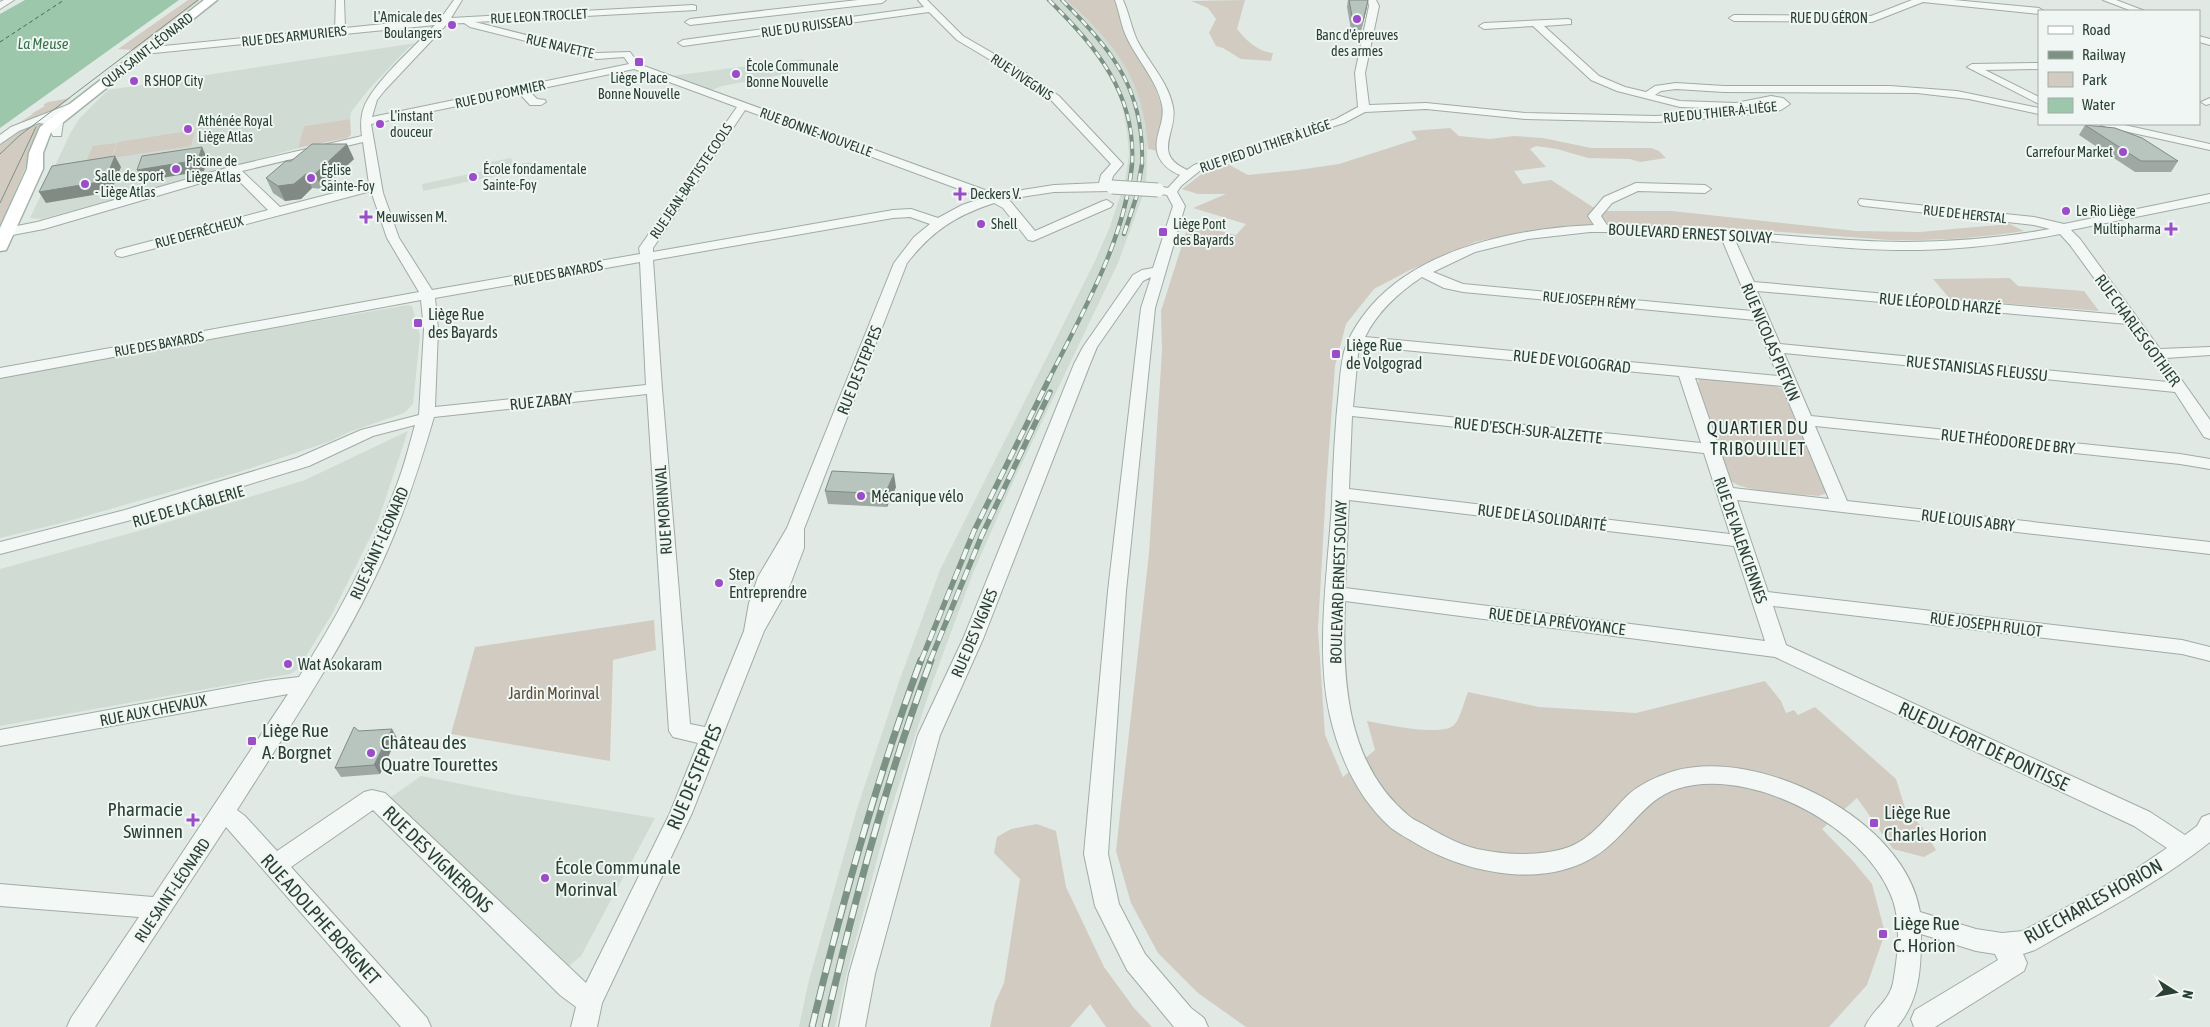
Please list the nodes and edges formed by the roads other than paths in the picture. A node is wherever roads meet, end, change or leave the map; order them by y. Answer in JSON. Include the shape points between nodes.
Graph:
{"nodes":[{"id":1,"x":10,"y":0,"type":"edge"},
{"id":2,"x":211,"y":0,"type":"edge"},
{"id":3,"x":340,"y":0,"type":"edge"},
{"id":4,"x":458,"y":0,"type":"edge"},
{"id":5,"x":882,"y":0,"type":"edge"},
{"id":6,"x":922,"y":0,"type":"edge"},
{"id":7,"x":1119,"y":0,"type":"edge"},
{"id":8,"x":1372,"y":0,"type":"edge"},
{"id":9,"x":1920,"y":0,"type":"edge"},
{"id":10,"x":1926,"y":0,"type":"edge"},
{"id":11,"x":2107,"y":0,"type":"edge"},
{"id":12,"x":0,"y":6,"type":"edge"},
{"id":13,"x":693,"y":8,"type":"dead end"},
{"id":14,"x":931,"y":10,"type":"junction"},
{"id":15,"x":2137,"y":10,"type":"edge"},
{"id":16,"x":2038,"y":12,"type":"edge"},
{"id":17,"x":1734,"y":18,"type":"dead end"},
{"id":18,"x":470,"y":20,"type":"junction"},
{"id":19,"x":444,"y":21,"type":"junction"},
{"id":20,"x":690,"y":22,"type":"dead end"},
{"id":21,"x":1568,"y":22,"type":"dead end"},
{"id":22,"x":1536,"y":24,"type":"junction"},
{"id":23,"x":1484,"y":26,"type":"dead end"},
{"id":24,"x":340,"y":31,"type":"junction"},
{"id":25,"x":684,"y":43,"type":"dead end"},
{"id":26,"x":144,"y":51,"type":"junction"},
{"id":27,"x":635,"y":66,"type":"junction"},
{"id":28,"x":2038,"y":66,"type":"edge"},
{"id":29,"x":521,"y":89,"type":"junction"},
{"id":30,"x":1650,"y":96,"type":"junction"},
{"id":31,"x":2038,"y":100,"type":"edge"},
{"id":32,"x":79,"y":102,"type":"junction"},
{"id":33,"x":541,"y":102,"type":"dead end"},
{"id":34,"x":743,"y":106,"type":"junction"},
{"id":35,"x":1364,"y":108,"type":"junction"},
{"id":36,"x":2038,"y":111,"type":"edge"},
{"id":37,"x":34,"y":121,"type":"junction"},
{"id":38,"x":365,"y":122,"type":"junction"},
{"id":39,"x":2111,"y":125,"type":"edge"},
{"id":40,"x":56,"y":128,"type":"junction"},
{"id":41,"x":366,"y":138,"type":"junction"},
{"id":42,"x":0,"y":141,"type":"edge"},
{"id":43,"x":2210,"y":147,"type":"edge"},
{"id":44,"x":234,"y":170,"type":"junction"},
{"id":45,"x":1188,"y":174,"type":"junction"},
{"id":46,"x":376,"y":186,"type":"junction"},
{"id":47,"x":1108,"y":187,"type":"junction"},
{"id":48,"x":1706,"y":189,"type":"dead end"},
{"id":49,"x":1165,"y":191,"type":"junction"},
{"id":50,"x":996,"y":198,"type":"junction"},
{"id":51,"x":2210,"y":198,"type":"edge"},
{"id":52,"x":1864,"y":202,"type":"dead end"},
{"id":53,"x":1107,"y":204,"type":"dead end"},
{"id":54,"x":277,"y":211,"type":"junction"},
{"id":55,"x":938,"y":222,"type":"junction"},
{"id":56,"x":1604,"y":229,"type":"junction"},
{"id":57,"x":2064,"y":229,"type":"junction"},
{"id":58,"x":1726,"y":233,"type":"junction"},
{"id":59,"x":4,"y":239,"type":"edge"},
{"id":60,"x":122,"y":253,"type":"dead end"},
{"id":61,"x":647,"y":257,"type":"junction"},
{"id":62,"x":1158,"y":272,"type":"junction"},
{"id":63,"x":1421,"y":272,"type":"junction"},
{"id":64,"x":1747,"y":286,"type":"junction"},
{"id":65,"x":428,"y":295,"type":"junction"},
{"id":66,"x":1760,"y":316,"type":"junction"},
{"id":67,"x":2132,"y":320,"type":"junction"},
{"id":68,"x":1356,"y":341,"type":"junction"},
{"id":69,"x":1774,"y":348,"type":"junction"},
{"id":70,"x":2210,"y":351,"type":"edge"},
{"id":71,"x":2156,"y":354,"type":"junction"},
{"id":72,"x":0,"y":373,"type":"edge"},
{"id":73,"x":1686,"y":373,"type":"junction"},
{"id":74,"x":1788,"y":382,"type":"junction"},
{"id":75,"x":2180,"y":388,"type":"junction"},
{"id":76,"x":654,"y":389,"type":"junction"},
{"id":77,"x":2189,"y":401,"type":"junction"},
{"id":78,"x":2210,"y":406,"type":"edge"},
{"id":79,"x":1346,"y":411,"type":"junction"},
{"id":80,"x":427,"y":415,"type":"junction"},
{"id":81,"x":1805,"y":420,"type":"junction"},
{"id":82,"x":367,"y":433,"type":"junction"},
{"id":83,"x":2210,"y":434,"type":"edge"},
{"id":84,"x":1710,"y":449,"type":"junction"},
{"id":85,"x":2210,"y":464,"type":"edge"},
{"id":86,"x":1726,"y":493,"type":"junction"},
{"id":87,"x":1341,"y":494,"type":"junction"},
{"id":88,"x":1840,"y":505,"type":"junction"},
{"id":89,"x":1742,"y":541,"type":"junction"},
{"id":90,"x":0,"y":548,"type":"edge"},
{"id":91,"x":2210,"y":548,"type":"edge"},
{"id":92,"x":0,"y":558,"type":"edge"},
{"id":93,"x":1336,"y":593,"type":"junction"},
{"id":94,"x":1761,"y":598,"type":"junction"},
{"id":95,"x":1778,"y":650,"type":"junction"},
{"id":96,"x":2210,"y":654,"type":"edge"},
{"id":97,"x":306,"y":684,"type":"junction"},
{"id":98,"x":712,"y":737,"type":"junction"},
{"id":99,"x":0,"y":738,"type":"edge"},
{"id":100,"x":223,"y":813,"type":"junction"},
{"id":101,"x":2210,"y":824,"type":"edge"},
{"id":102,"x":2186,"y":848,"type":"junction"},
{"id":103,"x":274,"y":866,"type":"junction"},
{"id":104,"x":0,"y":895,"type":"edge"},
{"id":105,"x":159,"y":908,"type":"junction"},
{"id":106,"x":1910,"y":920,"type":"junction"},
{"id":107,"x":2002,"y":944,"type":"junction"},
{"id":108,"x":590,"y":1002,"type":"junction"},
{"id":109,"x":1924,"y":1019,"type":"dead end"},
{"id":110,"x":80,"y":1027,"type":"edge"},
{"id":111,"x":418,"y":1027,"type":"edge"},
{"id":112,"x":570,"y":1027,"type":"edge"},
{"id":113,"x":584,"y":1027,"type":"edge"},
{"id":114,"x":852,"y":1027,"type":"edge"},
{"id":115,"x":1195,"y":1027,"type":"edge"},
{"id":116,"x":1878,"y":1027,"type":"edge"}],
"edges":[{"from":1,"to":12,"type":"street"},
{"from":2,"to":26,"type":"main road","name":"QUAI SAINT-LÉONARD"},
{"from":3,"to":24,"type":"street"},
{"from":4,"to":19,"type":"street","name":"RUE SAINT-LÉONARD"},
{"from":5,"to":20,"type":"street"},
{"from":6,"to":14,"type":"street","name":"RUE VIVEGNIS"},
{"from":7,"to":45,"type":"street","via":[[1125,11],[1128,32],[1156,76],[1168,109],[1161,140],[1163,153],[1171,167]]},
{"from":8,"to":35,"type":"street","via":[[1374,6],[1360,73]]},
{"from":9,"to":17,"type":"street","name":"RUE DU GÉRON","via":[[1872,19]]},
{"from":10,"to":16,"type":"street"},
{"from":11,"to":15,"type":"street"},
{"from":13,"to":18,"type":"street","name":"RUE LEON TROCLET"},
{"from":14,"to":25,"type":"street","name":"RUE DU RUISSEAU"},
{"from":14,"to":47,"type":"street","name":"RUE VIVEGNIS","via":[[960,38],[1038,85],[1063,105],[1117,164],[1107,175]]},
{"from":18,"to":19,"type":"street","name":"RUE LEON TROCLET"},
{"from":18,"to":27,"type":"street","name":"RUE NAVETTE","via":[[473,25],[597,56],[626,54]]},
{"from":19,"to":24,"type":"street","name":"RUE DES ARMURIERS"},
{"from":19,"to":38,"type":"street","name":"RUE SAINT-LÉONARD","via":[[385,83],[372,100]]},
{"from":21,"to":22,"type":"street"},
{"from":22,"to":23,"type":"street"},
{"from":22,"to":30,"type":"street","via":[[1595,78]]},
{"from":24,"to":26,"type":"street","name":"RUE DES ARMURIERS"},
{"from":26,"to":32,"type":"main road","name":"QUAI SAINT-LÉONARD"},
{"from":27,"to":29,"type":"street","name":"RUE DU POMMIER"},
{"from":27,"to":34,"type":"street","name":"RUE BONNE-NOUVELLE"},
{"from":28,"to":31,"type":"street","via":[[1972,67]]},
{"from":29,"to":33,"type":"street","via":[[534,103]]},
{"from":29,"to":38,"type":"street","name":"RUE DU POMMIER"},
{"from":30,"to":35,"type":"street","name":"RUE DU THIER-À-LIÈGE","via":[[1680,104],[1736,106],[1771,99],[1785,104],[1737,113],[1656,119],[1525,116],[1426,106]]},
{"from":30,"to":36,"type":"street","name":"RUE DU THIER-À-LIÈGE","via":[[1652,91],[1663,86],[1895,89],[1960,94]]},
{"from":32,"to":37,"type":"street","name":"QUAI SAINT-LÉONARD"},
{"from":32,"to":40,"type":"main road","name":"QUAI SAINT-LÉONARD"},
{"from":34,"to":50,"type":"street","name":"RUE BONNE-NOUVELLE"},
{"from":34,"to":61,"type":"street","name":"RUE JEAN-BAPTISTE COOLS","via":[[646,248]]},
{"from":35,"to":45,"type":"street","name":"RUE PIED DU THIER À LIÈGE","via":[[1340,121],[1215,160]]},
{"from":37,"to":40,"type":"street"},
{"from":37,"to":42,"type":"street","name":"QUAI SAINT-LÉONARD","via":[[15,129]]},
{"from":38,"to":41,"type":"street","name":"RUE SAINT-LÉONARD"},
{"from":39,"to":43,"type":"street"},
{"from":40,"to":59,"type":"main road","name":"QUAI SAINT-LÉONARD","via":[[47,151],[35,162],[35,169]]},
{"from":41,"to":44,"type":"street"},
{"from":41,"to":46,"type":"street","name":"RUE SAINT-LÉONARD"},
{"from":44,"to":54,"type":"street"},
{"from":44,"to":59,"type":"street","via":[[47,223]]},
{"from":45,"to":49,"type":"street","name":"RUE PIED DU THIER À LIÈGE"},
{"from":46,"to":54,"type":"street","name":"RUE DEFRÊCHEUX"},
{"from":46,"to":65,"type":"street","name":"RUE SAINT-LÉONARD","via":[[393,238]]},
{"from":47,"to":49,"type":"street","bridge":true},
{"from":47,"to":50,"type":"street","via":[[1044,189]]},
{"from":48,"to":56,"type":"street","via":[[1636,187],[1608,200],[1594,216]]},
{"from":49,"to":62,"type":"street","via":[[1176,198],[1179,206]]},
{"from":50,"to":53,"type":"street","via":[[1007,205],[1033,236]]},
{"from":50,"to":55,"type":"street"},
{"from":51,"to":57,"type":"street","name":"BOULEVARD ERNEST SOLVAY"},
{"from":52,"to":57,"type":"street","name":"RUE DE HERSTAL","via":[[2034,221]]},
{"from":54,"to":60,"type":"street","name":"RUE DEFRÊCHEUX"},
{"from":55,"to":61,"type":"street","name":"RUE DES BAYARDS","via":[[911,214],[894,214]]},
{"from":55,"to":98,"type":"street","name":"RUE DE STEPPES","via":[[910,248],[901,263],[795,529],[795,548],[781,585],[754,631]]},
{"from":56,"to":58,"type":"street","name":"BOULEVARD ERNEST SOLVAY"},
{"from":56,"to":63,"type":"street","name":"BOULEVARD ERNEST SOLVAY","via":[[1555,232],[1501,241],[1459,254]]},
{"from":57,"to":58,"type":"street","name":"BOULEVARD ERNEST SOLVAY","via":[[1993,242],[1942,246],[1881,245]]},
{"from":57,"to":67,"type":"street","name":"RUE CHARLES GOTHIER"},
{"from":58,"to":64,"type":"street","name":"RUE NICOLAS PIETKIN"},
{"from":61,"to":65,"type":"street","name":"RUE DES BAYARDS"},
{"from":61,"to":76,"type":"street","name":"RUE MORINVAL"},
{"from":62,"to":114,"type":"street","name":"RUE DES VIGNES","via":[[1138,278],[1082,364],[973,639],[929,735],[862,974]]},
{"from":62,"to":115,"type":"street","via":[[1148,308],[1132,446],[1096,854],[1107,906],[1136,962],[1182,1017]]},
{"from":63,"to":66,"type":"street","name":"RUE JOSEPH RÉMY","via":[[1463,288]]},
{"from":63,"to":68,"type":"street","name":"BOULEVARD ERNEST SOLVAY","via":[[1400,285],[1378,306]]},
{"from":64,"to":66,"type":"street","name":"RUE NICOLAS PIETKIN"},
{"from":64,"to":67,"type":"street","name":"RUE LÉOPOLD HARZÉ"},
{"from":65,"to":72,"type":"street","name":"RUE DES BAYARDS"},
{"from":65,"to":80,"type":"street","name":"RUE SAINT-LÉONARD","via":[[431,329]]},
{"from":66,"to":69,"type":"street","name":"RUE NICOLAS PIETKIN"},
{"from":67,"to":71,"type":"street","name":"RUE CHARLES GOTHIER"},
{"from":68,"to":73,"type":"street","name":"RUE DE VOLGOGRAD"},
{"from":68,"to":79,"type":"street","name":"BOULEVARD ERNEST SOLVAY","via":[[1349,370]]},
{"from":69,"to":74,"type":"street","name":"RUE NICOLAS PIETKIN"},
{"from":69,"to":75,"type":"street","name":"RUE STANISLAS FLEUSSU"},
{"from":70,"to":71,"type":"street"},
{"from":71,"to":75,"type":"street","name":"RUE CHARLES GOTHIER"},
{"from":73,"to":74,"type":"street","name":"RUE DE VOLGOGRAD"},
{"from":73,"to":84,"type":"street","name":"RUE DE VALENCIENNES"},
{"from":74,"to":81,"type":"street","name":"RUE NICOLAS PIETKIN"},
{"from":75,"to":77,"type":"street","name":"RUE CHARLES GOTHIER"},
{"from":76,"to":80,"type":"street","name":"RUE ZABAY"},
{"from":76,"to":98,"type":"street","name":"RUE MORINVAL","via":[[680,731]]},
{"from":77,"to":78,"type":"street"},
{"from":77,"to":83,"type":"street","name":"RUE CHARLES GOTHIER"},
{"from":79,"to":84,"type":"street","name":"RUE D'ESCH-SUR-ALZETTE"},
{"from":79,"to":87,"type":"street","name":"BOULEVARD ERNEST SOLVAY"},
{"from":80,"to":82,"type":"street","name":"RUE DE LA CÂBLERIE"},
{"from":80,"to":97,"type":"street","name":"RUE SAINT-LÉONARD","via":[[405,486],[379,550]]},
{"from":81,"to":85,"type":"street","name":"RUE THÉODORE DE BRY"},
{"from":81,"to":88,"type":"street","name":"RUE NICOLAS PIETKIN"},
{"from":82,"to":90,"type":"street","name":"RUE DE LA CÂBLERIE","via":[[303,462],[129,515]]},
{"from":82,"to":92,"type":"street","name":"RUE DE LA CÂBLERIE","via":[[352,445],[297,474],[172,512]]},
{"from":84,"to":86,"type":"street","name":"RUE DE VALENCIENNES"},
{"from":86,"to":88,"type":"street","name":"RUE LOUIS ABRY"},
{"from":86,"to":89,"type":"street","name":"RUE DE VALENCIENNES"},
{"from":87,"to":89,"type":"street","name":"RUE DE LA SOLIDARITÉ"},
{"from":87,"to":93,"type":"street","name":"BOULEVARD ERNEST SOLVAY"},
{"from":88,"to":91,"type":"street","name":"RUE LOUIS ABRY"},
{"from":89,"to":94,"type":"street","name":"RUE DE VALENCIENNES"},
{"from":93,"to":95,"type":"street","name":"RUE DE LA PRÉVOYANCE"},
{"from":93,"to":106,"type":"street","name":"BOULEVARD ERNEST SOLVAY","via":[[1336,694],[1352,760],[1378,800],[1413,831],[1436,844],[1486,862],[1534,864],[1575,855],[1592,846],[1609,833],[1640,797],[1656,787],[1693,776],[1738,776],[1789,791],[1820,808],[1875,849],[1893,872]]},
{"from":94,"to":95,"type":"street","name":"RUE DE VALENCIENNES"},
{"from":94,"to":96,"type":"street","name":"RUE JOSEPH RULOT"},
{"from":95,"to":102,"type":"street","name":"RUE DU FORT DE PONTISSE","via":[[2142,819]]},
{"from":97,"to":99,"type":"street","name":"RUE AUX CHEVAUX"},
{"from":97,"to":100,"type":"street","name":"RUE SAINT-LÉONARD"},
{"from":98,"to":108,"type":"street","name":"RUE DE STEPPES","via":[[680,813]]},
{"from":100,"to":103,"type":"street","name":"RUE ADOLPHE BORGNET","via":[[237,823]]},
{"from":100,"to":105,"type":"street","name":"RUE SAINT-LÉONARD"},
{"from":101,"to":102,"type":"street","via":[[2205,833]]},
{"from":102,"to":107,"type":"street","name":"RUE CHARLES HORION","via":[[2141,878],[2026,942]]},
{"from":103,"to":108,"type":"street","name":"RUE DES VIGNERONS","via":[[356,809],[372,799],[377,800],[569,986]]},
{"from":103,"to":111,"type":"street","name":"RUE ADOLPHE BORGNET"},
{"from":104,"to":105,"type":"street"},
{"from":105,"to":110,"type":"street","name":"RUE SAINT-LÉONARD"},
{"from":106,"to":107,"type":"street","name":"RUE CHARLES HORION","via":[[1976,940]]},
{"from":106,"to":116,"type":"street","name":"BOULEVARD ERNEST SOLVAY","via":[[1907,983],[1893,1014]]},
{"from":107,"to":109,"type":"street","via":[[2015,963]]},
{"from":108,"to":112,"type":"street","name":"RUE DE STEPPES"},
{"from":108,"to":113,"type":"street","name":"RUE DE STEPPES"}]}
